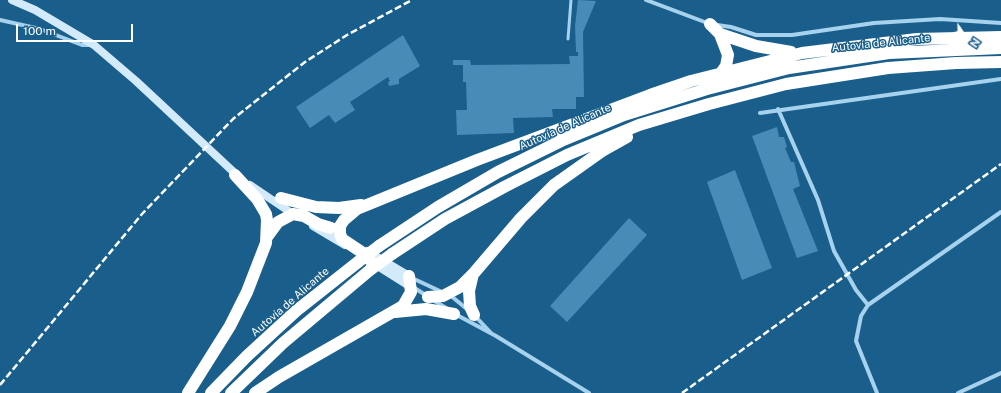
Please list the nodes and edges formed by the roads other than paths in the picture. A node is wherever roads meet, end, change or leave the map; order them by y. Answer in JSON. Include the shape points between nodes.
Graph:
{"nodes":[{"id":1,"x":12,"y":0,"type":"edge"},
{"id":2,"x":571,"y":0,"type":"edge"},
{"id":3,"x":646,"y":0,"type":"edge"},
{"id":4,"x":0,"y":20,"type":"edge"},
{"id":5,"x":1001,"y":23,"type":"edge"},
{"id":6,"x":710,"y":24,"type":"junction"},
{"id":7,"x":720,"y":34,"type":"junction"},
{"id":8,"x":1001,"y":36,"type":"edge"},
{"id":9,"x":568,"y":39,"type":"dead end"},
{"id":10,"x":94,"y":45,"type":"junction"},
{"id":11,"x":1001,"y":48,"type":"edge"},
{"id":12,"x":802,"y":53,"type":"junction"},
{"id":13,"x":1001,"y":62,"type":"edge"},
{"id":14,"x":721,"y":73,"type":"junction"},
{"id":15,"x":1001,"y":79,"type":"edge"},
{"id":16,"x":778,"y":109,"type":"junction"},
{"id":17,"x":760,"y":113,"type":"dead end"},
{"id":18,"x":639,"y":126,"type":"junction"},
{"id":19,"x":235,"y":175,"type":"junction"},
{"id":20,"x":248,"y":183,"type":"junction"},
{"id":21,"x":281,"y":198,"type":"junction"},
{"id":22,"x":366,"y":204,"type":"junction"},
{"id":23,"x":1001,"y":212,"type":"edge"},
{"id":24,"x":293,"y":214,"type":"junction"},
{"id":25,"x":335,"y":231,"type":"junction"},
{"id":26,"x":267,"y":237,"type":"junction"},
{"id":27,"x":366,"y":264,"type":"junction"},
{"id":28,"x":474,"y":273,"type":"junction"},
{"id":29,"x":410,"y":281,"type":"junction"},
{"id":30,"x":449,"y":294,"type":"junction"},
{"id":31,"x":428,"y":297,"type":"junction"},
{"id":32,"x":868,"y":305,"type":"junction"},
{"id":33,"x":392,"y":313,"type":"junction"},
{"id":34,"x":454,"y":314,"type":"junction"},
{"id":35,"x":474,"y":315,"type":"junction"},
{"id":36,"x":496,"y":336,"type":"junction"},
{"id":37,"x":1001,"y":373,"type":"edge"},
{"id":38,"x":188,"y":393,"type":"edge"},
{"id":39,"x":211,"y":393,"type":"edge"},
{"id":40,"x":231,"y":393,"type":"edge"},
{"id":41,"x":255,"y":393,"type":"edge"},
{"id":42,"x":589,"y":393,"type":"edge"},
{"id":43,"x":877,"y":393,"type":"edge"},
{"id":44,"x":958,"y":393,"type":"edge"}],
"edges":[{"from":1,"to":10,"type":"street","via":[[35,10]]},
{"from":2,"to":9,"type":"lane"},
{"from":3,"to":6,"type":"street"},
{"from":4,"to":10,"type":"street","via":[[40,29],[82,45]]},
{"from":5,"to":6,"type":"street","via":[[940,19],[874,23],[792,35],[756,35]]},
{"from":6,"to":7,"type":"highway"},
{"from":7,"to":12,"type":"highway","via":[[756,46]]},
{"from":7,"to":14,"type":"highway","via":[[728,55],[726,66]]},
{"from":8,"to":12,"type":"highway","via":[[917,39]]},
{"from":10,"to":19,"type":"street"},
{"from":11,"to":27,"type":"highway","name":"Autovía de Alicante","bridge":true,"via":[[889,53],[789,68],[707,89],[624,115],[561,141],[498,172],[379,246]]},
{"from":12,"to":14,"type":"highway"},
{"from":13,"to":18,"type":"highway","name":"Autovía de Alicante","via":[[888,68],[786,84]]},
{"from":14,"to":22,"type":"highway","via":[[684,83],[602,112]]},
{"from":15,"to":16,"type":"street"},
{"from":16,"to":17,"type":"street"},
{"from":16,"to":32,"type":"street","via":[[818,200],[834,251],[856,290]]},
{"from":18,"to":27,"type":"highway","name":"Autovía de Alicante","bridge":true,"via":[[567,155],[445,219],[392,254]]},
{"from":18,"to":28,"type":"highway","via":[[629,137],[602,151],[554,185],[521,218]]},
{"from":19,"to":20,"type":"street"},
{"from":19,"to":26,"type":"highway","via":[[262,207],[267,220]]},
{"from":20,"to":21,"type":"street"},
{"from":20,"to":24,"type":"street"},
{"from":21,"to":22,"type":"highway","via":[[326,208]]},
{"from":21,"to":25,"type":"street"},
{"from":22,"to":25,"type":"highway","via":[[350,214]]},
{"from":23,"to":32,"type":"street"},
{"from":24,"to":25,"type":"highway","via":[[304,216]]},
{"from":24,"to":26,"type":"highway","via":[[278,222]]},
{"from":24,"to":27,"type":"street"},
{"from":25,"to":27,"type":"highway","via":[[360,251]]},
{"from":25,"to":29,"type":"street"},
{"from":26,"to":38,"type":"highway","via":[[247,292],[230,326]]},
{"from":27,"to":29,"type":"street"},
{"from":27,"to":39,"type":"highway","name":"Autovía de Alicante","via":[[296,311]]},
{"from":27,"to":40,"type":"highway","name":"Autovía de Alicante"},
{"from":28,"to":30,"type":"highway"},
{"from":28,"to":35,"type":"highway","via":[[469,291],[470,306]]},
{"from":29,"to":30,"type":"street"},
{"from":29,"to":31,"type":"street"},
{"from":29,"to":33,"type":"highway","via":[[406,302]]},
{"from":30,"to":31,"type":"highway"},
{"from":30,"to":35,"type":"street"},
{"from":31,"to":34,"type":"street"},
{"from":32,"to":43,"type":"street","via":[[861,316],[856,341]]},
{"from":33,"to":34,"type":"highway","via":[[426,309]]},
{"from":33,"to":41,"type":"highway"},
{"from":34,"to":36,"type":"street"},
{"from":35,"to":36,"type":"street"},
{"from":36,"to":42,"type":"street"},
{"from":37,"to":44,"type":"street"}]}
